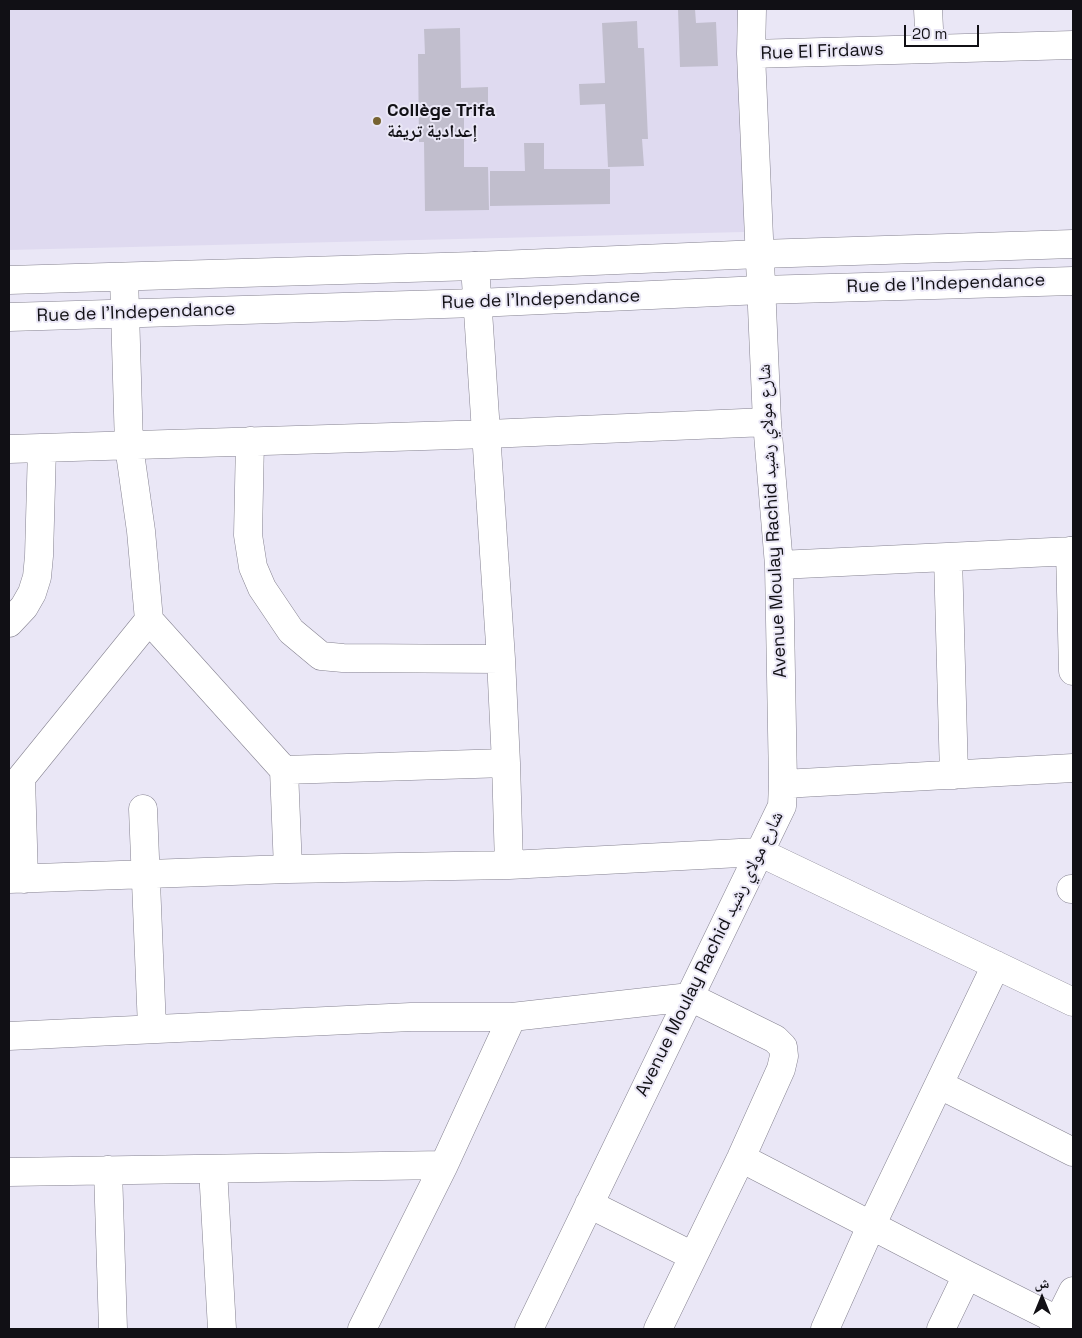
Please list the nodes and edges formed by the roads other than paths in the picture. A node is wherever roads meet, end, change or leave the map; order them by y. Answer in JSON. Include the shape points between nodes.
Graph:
{"nodes":[{"id":1,"x":752,"y":9,"type":"edge"},
{"id":2,"x":928,"y":9,"type":"edge"},
{"id":3,"x":1073,"y":45,"type":"edge"},
{"id":4,"x":930,"y":49,"type":"junction"},
{"id":5,"x":751,"y":54,"type":"junction"},
{"id":6,"x":1073,"y":244,"type":"edge"},
{"id":7,"x":760,"y":254,"type":"junction"},
{"id":8,"x":475,"y":266,"type":"junction"},
{"id":9,"x":124,"y":277,"type":"junction"},
{"id":10,"x":9,"y":280,"type":"edge"},
{"id":11,"x":1073,"y":280,"type":"edge"},
{"id":12,"x":761,"y":290,"type":"junction"},
{"id":13,"x":477,"y":303,"type":"junction"},
{"id":14,"x":125,"y":314,"type":"junction"},
{"id":15,"x":9,"y":317,"type":"edge"},
{"id":16,"x":767,"y":422,"type":"junction"},
{"id":17,"x":488,"y":434,"type":"junction"},
{"id":18,"x":250,"y":441,"type":"junction"},
{"id":19,"x":129,"y":446,"type":"junction"},
{"id":20,"x":42,"y":448,"type":"junction"},
{"id":21,"x":9,"y":449,"type":"edge"},
{"id":22,"x":1072,"y":551,"type":"edge"},
{"id":23,"x":948,"y":557,"type":"junction"},
{"id":24,"x":779,"y":565,"type":"junction"},
{"id":25,"x":149,"y":620,"type":"junction"},
{"id":26,"x":9,"y":623,"type":"edge"},
{"id":27,"x":501,"y":659,"type":"junction"},
{"id":28,"x":1073,"y":671,"type":"edge"},
{"id":29,"x":506,"y":763,"type":"junction"},
{"id":30,"x":1073,"y":768,"type":"edge"},
{"id":31,"x":284,"y":770,"type":"junction"},
{"id":32,"x":954,"y":775,"type":"junction"},
{"id":33,"x":15,"y":778,"type":"edge"},
{"id":34,"x":783,"y":784,"type":"junction"},
{"id":35,"x":143,"y":809,"type":"dead end"},
{"id":36,"x":759,"y":852,"type":"junction"},
{"id":37,"x":508,"y":865,"type":"junction"},
{"id":38,"x":288,"y":869,"type":"junction"},
{"id":39,"x":146,"y":875,"type":"junction"},
{"id":40,"x":16,"y":879,"type":"edge"},
{"id":41,"x":996,"y":964,"type":"junction"},
{"id":42,"x":690,"y":997,"type":"junction"},
{"id":43,"x":1073,"y":1002,"type":"edge"},
{"id":44,"x":512,"y":1017,"type":"junction"},
{"id":45,"x":152,"y":1028,"type":"junction"},
{"id":46,"x":9,"y":1036,"type":"edge"},
{"id":47,"x":940,"y":1084,"type":"junction"},
{"id":48,"x":1073,"y":1152,"type":"edge"},
{"id":49,"x":742,"y":1158,"type":"junction"},
{"id":50,"x":444,"y":1165,"type":"junction"},
{"id":51,"x":213,"y":1169,"type":"junction"},
{"id":52,"x":108,"y":1170,"type":"junction"},
{"id":53,"x":9,"y":1172,"type":"edge"},
{"id":54,"x":590,"y":1204,"type":"junction"},
{"id":55,"x":872,"y":1224,"type":"junction"},
{"id":56,"x":693,"y":1256,"type":"junction"},
{"id":57,"x":967,"y":1275,"type":"junction"},
{"id":58,"x":1073,"y":1291,"type":"edge"},
{"id":59,"x":1062,"y":1326,"type":"edge"},
{"id":60,"x":113,"y":1329,"type":"edge"},
{"id":61,"x":222,"y":1329,"type":"edge"},
{"id":62,"x":362,"y":1329,"type":"edge"},
{"id":63,"x":529,"y":1329,"type":"edge"},
{"id":64,"x":658,"y":1329,"type":"edge"},
{"id":65,"x":825,"y":1329,"type":"edge"},
{"id":66,"x":941,"y":1329,"type":"edge"}],
"edges":[{"from":1,"to":5,"type":"street","name":"Avenue Moulay Rachid شارع مولاي رشيد"},
{"from":2,"to":4,"type":"street"},
{"from":3,"to":4,"type":"street","name":"Rue El Firdaws"},
{"from":4,"to":5,"type":"street","name":"Rue El Firdaws"},
{"from":5,"to":7,"type":"street","name":"Avenue Moulay Rachid شارع مولاي رشيد"},
{"from":6,"to":7,"type":"street","name":"Rue de l'Independance"},
{"from":7,"to":8,"type":"street","name":"Rue de l'Independance"},
{"from":7,"to":12,"type":"street","name":"Avenue Moulay Rachid شارع مولاي رشيد"},
{"from":8,"to":9,"type":"street","name":"Rue de l'Independance"},
{"from":8,"to":13,"type":"street"},
{"from":9,"to":10,"type":"street","name":"Rue de l'Independance"},
{"from":9,"to":14,"type":"street"},
{"from":11,"to":12,"type":"street","name":"Rue de l'Independance"},
{"from":12,"to":13,"type":"street","name":"Rue de l'Independance"},
{"from":12,"to":16,"type":"street","name":"Avenue Moulay Rachid شارع مولاي رشيد"},
{"from":13,"to":14,"type":"street","name":"Rue de l'Independance"},
{"from":13,"to":17,"type":"street"},
{"from":14,"to":15,"type":"street","name":"Rue de l'Independance"},
{"from":14,"to":19,"type":"street"},
{"from":16,"to":17,"type":"street"},
{"from":16,"to":24,"type":"street","name":"Avenue Moulay Rachid شارع مولاي رشيد"},
{"from":17,"to":18,"type":"street"},
{"from":17,"to":27,"type":"street"},
{"from":18,"to":19,"type":"street"},
{"from":18,"to":27,"type":"street","via":[[248,535],[253,567],[262,588],[291,631],[321,656]]},
{"from":19,"to":20,"type":"street"},
{"from":19,"to":25,"type":"street"},
{"from":20,"to":21,"type":"street"},
{"from":20,"to":26,"type":"street","via":[[37,577],[24,607]]},
{"from":22,"to":23,"type":"street"},
{"from":22,"to":28,"type":"street"},
{"from":23,"to":24,"type":"street"},
{"from":23,"to":32,"type":"street"},
{"from":24,"to":34,"type":"street","name":"Avenue Moulay Rachid شارع مولاي رشيد"},
{"from":25,"to":31,"type":"street"},
{"from":25,"to":33,"type":"street"},
{"from":27,"to":29,"type":"street"},
{"from":29,"to":31,"type":"street"},
{"from":29,"to":37,"type":"street"},
{"from":30,"to":32,"type":"street"},
{"from":31,"to":38,"type":"street"},
{"from":32,"to":34,"type":"street"},
{"from":33,"to":40,"type":"street"},
{"from":34,"to":36,"type":"street","name":"Avenue Moulay Rachid شارع مولاي رشيد","via":[[782,806]]},
{"from":35,"to":39,"type":"street"},
{"from":36,"to":37,"type":"street"},
{"from":36,"to":41,"type":"street"},
{"from":36,"to":42,"type":"street","name":"Avenue Moulay Rachid شارع مولاي رشيد"},
{"from":37,"to":38,"type":"street"},
{"from":38,"to":39,"type":"street"},
{"from":39,"to":40,"type":"street"},
{"from":39,"to":45,"type":"street"},
{"from":41,"to":43,"type":"street"},
{"from":41,"to":47,"type":"street"},
{"from":42,"to":44,"type":"street"},
{"from":42,"to":49,"type":"street","via":[[765,1033],[783,1047],[781,1069]]},
{"from":42,"to":54,"type":"street","name":"Avenue Moulay Rachid شارع مولاي رشيد"},
{"from":44,"to":45,"type":"street","via":[[411,1017]]},
{"from":44,"to":50,"type":"street"},
{"from":45,"to":46,"type":"street"},
{"from":47,"to":48,"type":"street"},
{"from":47,"to":55,"type":"street"},
{"from":49,"to":55,"type":"street"},
{"from":49,"to":56,"type":"street"},
{"from":50,"to":51,"type":"street"},
{"from":50,"to":62,"type":"street"},
{"from":51,"to":52,"type":"street"},
{"from":51,"to":61,"type":"street"},
{"from":52,"to":53,"type":"street"},
{"from":52,"to":60,"type":"street"},
{"from":54,"to":56,"type":"street"},
{"from":54,"to":63,"type":"street","name":"Avenue Moulay Rachid شارع مولاي رشيد"},
{"from":55,"to":57,"type":"street"},
{"from":55,"to":65,"type":"street"},
{"from":56,"to":64,"type":"street"},
{"from":57,"to":59,"type":"street"},
{"from":57,"to":66,"type":"street"},
{"from":58,"to":59,"type":"street"}]}
